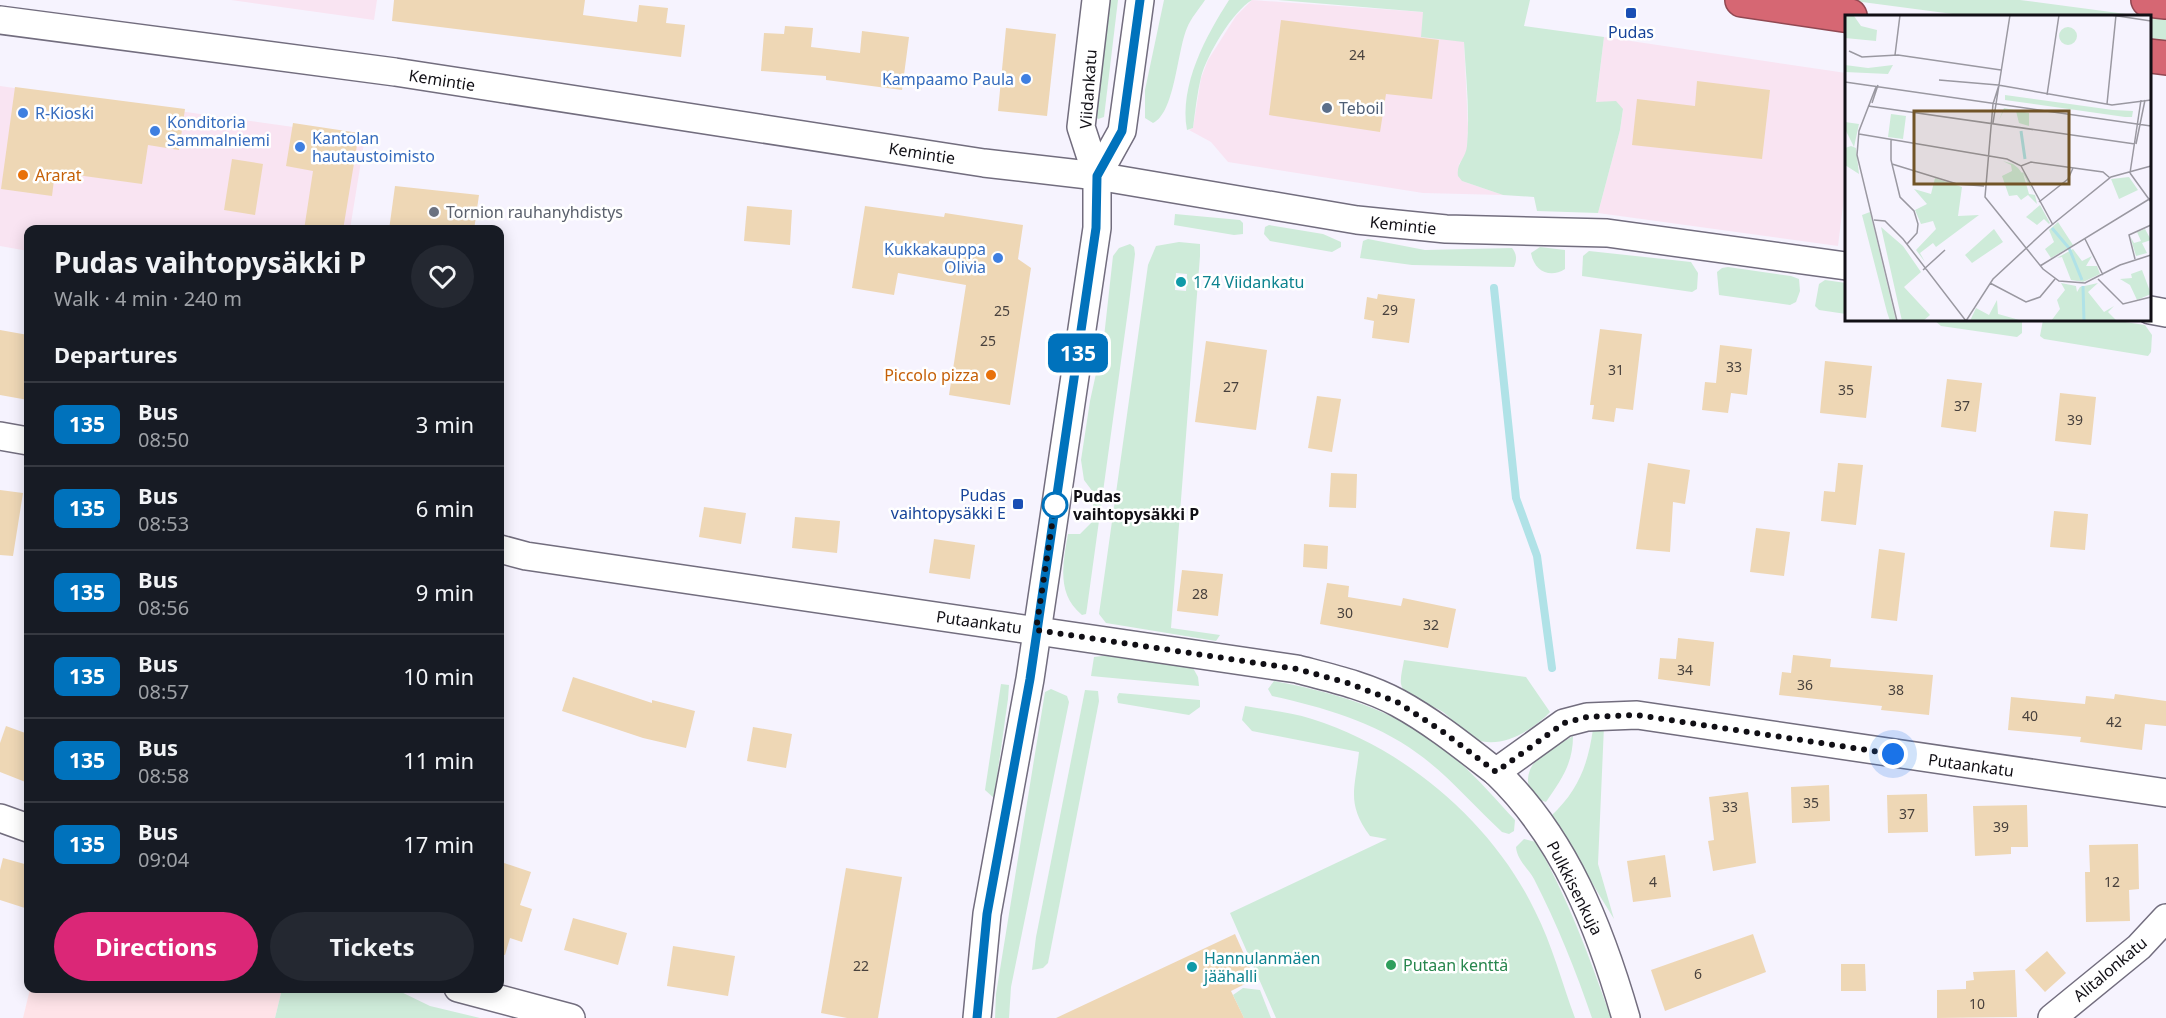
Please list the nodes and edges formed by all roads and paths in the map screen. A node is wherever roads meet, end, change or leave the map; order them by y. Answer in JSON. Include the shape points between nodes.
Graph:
{"nodes":[{"id":1,"x":1096,"y":0,"type":"edge"},
{"id":2,"x":1140,"y":0,"type":"edge"},
{"id":3,"x":1742,"y":0,"type":"edge"},
{"id":4,"x":2148,"y":0,"type":"edge"},
{"id":5,"x":2166,"y":3,"type":"edge"},
{"id":6,"x":1845,"y":15,"type":"edge"},
{"id":7,"x":0,"y":20,"type":"edge"},
{"id":8,"x":2151,"y":56,"type":"edge"},
{"id":9,"x":2166,"y":58,"type":"edge"},
{"id":10,"x":1097,"y":176,"type":"junction"},
{"id":11,"x":1845,"y":266,"type":"edge"},
{"id":12,"x":2151,"y":310,"type":"edge"},
{"id":13,"x":2166,"y":313,"type":"edge"},
{"id":14,"x":0,"y":436,"type":"edge"},
{"id":15,"x":24,"y":440,"type":"edge"},
{"id":16,"x":504,"y":550,"type":"edge"},
{"id":17,"x":1036,"y":630,"type":"junction"},
{"id":18,"x":1496,"y":772,"type":"junction"},
{"id":19,"x":2166,"y":793,"type":"edge"},
{"id":20,"x":0,"y":818,"type":"edge"},
{"id":21,"x":24,"y":827,"type":"edge"},
{"id":22,"x":2166,"y":918,"type":"edge"},
{"id":23,"x":477,"y":993,"type":"edge"},
{"id":24,"x":571,"y":1018,"type":"edge"},
{"id":25,"x":977,"y":1018,"type":"edge"},
{"id":26,"x":1626,"y":1018,"type":"edge"},
{"id":27,"x":2052,"y":1018,"type":"edge"}],
"edges":[{"from":1,"to":10,"type":"street","name":"Viidankatu","via":[[1081,128]]},
{"from":2,"to":10,"type":"street","name":"Viidankatu","via":[[1122,131]]},
{"from":3,"to":6,"type":"highway"},
{"from":4,"to":5,"type":"highway"},
{"from":7,"to":10,"type":"street","name":"Kemintie","via":[[395,72],[984,163]]},
{"from":8,"to":9,"type":"highway"},
{"from":10,"to":11,"type":"street","name":"Kemintie","via":[[1164,190],[1407,226],[1607,233]]},
{"from":10,"to":17,"type":"street","name":"Viidankatu","via":[[1096,228]]},
{"from":12,"to":13,"type":"street"},
{"from":14,"to":15,"type":"street"},
{"from":16,"to":17,"type":"street","name":"Putaankatu"},
{"from":17,"to":18,"type":"street","name":"Putaankatu","via":[[1297,669],[1348,683],[1397,702]]},
{"from":17,"to":25,"type":"street","name":"Viidankatu","via":[[987,914]]},
{"from":18,"to":19,"type":"street","name":"Putaankatu","via":[[1564,723],[1587,717],[1637,715]]},
{"from":18,"to":26,"type":"street","name":"Pulkkisenkuja","via":[[1539,819],[1565,862],[1607,952]]},
{"from":20,"to":21,"type":"street"},
{"from":22,"to":27,"type":"street","name":"Alitalonkatu","via":[[2139,947]]},
{"from":23,"to":24,"type":"street"}]}
